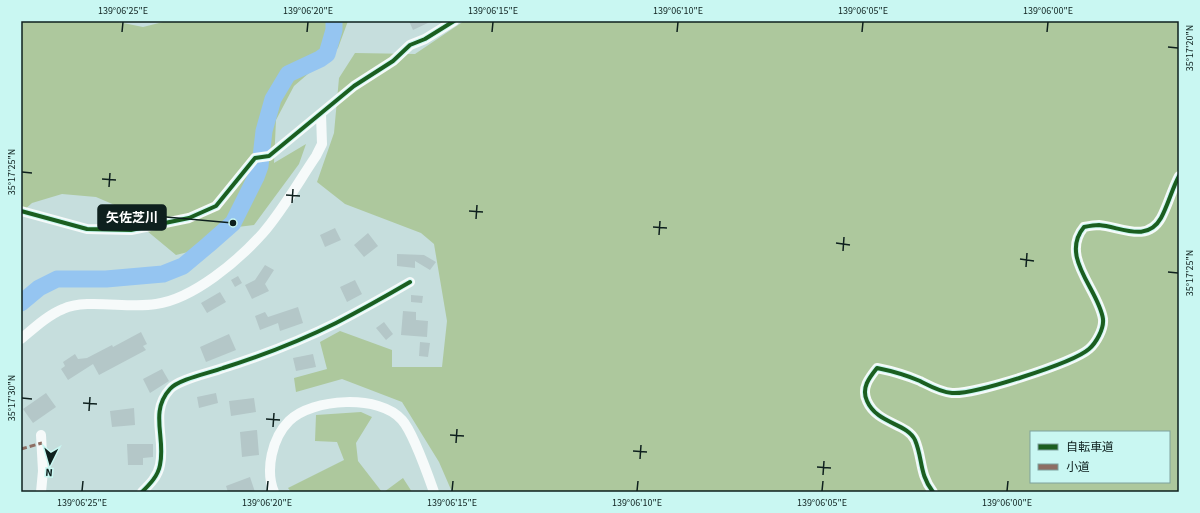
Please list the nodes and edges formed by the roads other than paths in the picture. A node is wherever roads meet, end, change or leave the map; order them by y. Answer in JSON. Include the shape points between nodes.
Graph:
{"nodes":[{"id":1,"x":454,"y":21,"type":"edge"},
{"id":2,"x":321,"y":114,"type":"junction"},
{"id":3,"x":1179,"y":176,"type":"edge"},
{"id":4,"x":21,"y":211,"type":"edge"},
{"id":5,"x":410,"y":282,"type":"dead end"},
{"id":6,"x":21,"y":339,"type":"edge"},
{"id":7,"x":41,"y":435,"type":"dead end"},
{"id":8,"x":41,"y":492,"type":"edge"},
{"id":9,"x":142,"y":492,"type":"edge"},
{"id":10,"x":274,"y":492,"type":"edge"},
{"id":11,"x":434,"y":492,"type":"edge"},
{"id":12,"x":933,"y":492,"type":"edge"}],
"edges":[{"from":1,"to":2,"type":"street","via":[[410,45],[393,61],[354,86]]},
{"from":2,"to":4,"type":"street","via":[[269,156],[256,158],[216,206],[189,218],[131,230],[87,229]]},
{"from":2,"to":6,"type":"street","via":[[322,144],[268,226],[232,262],[202,286],[181,297],[157,304],[79,305],[63,308]]},
{"from":3,"to":12,"type":"street","via":[[1161,218],[1147,232],[1098,225],[1084,227],[1079,233],[1077,258],[1103,320],[1100,334],[1089,349],[1041,371],[975,391],[952,393],[938,390],[891,370],[877,368],[867,380],[864,395],[871,411],[910,433],[915,441],[925,482]]},
{"from":5,"to":9,"type":"street","via":[[335,324],[171,388],[162,399],[158,412],[160,465],[157,474]]},
{"from":7,"to":8,"type":"street"},
{"from":10,"to":11,"type":"street","via":[[270,468],[272,452],[289,420],[312,407],[369,402],[388,409],[402,420]]}]}
